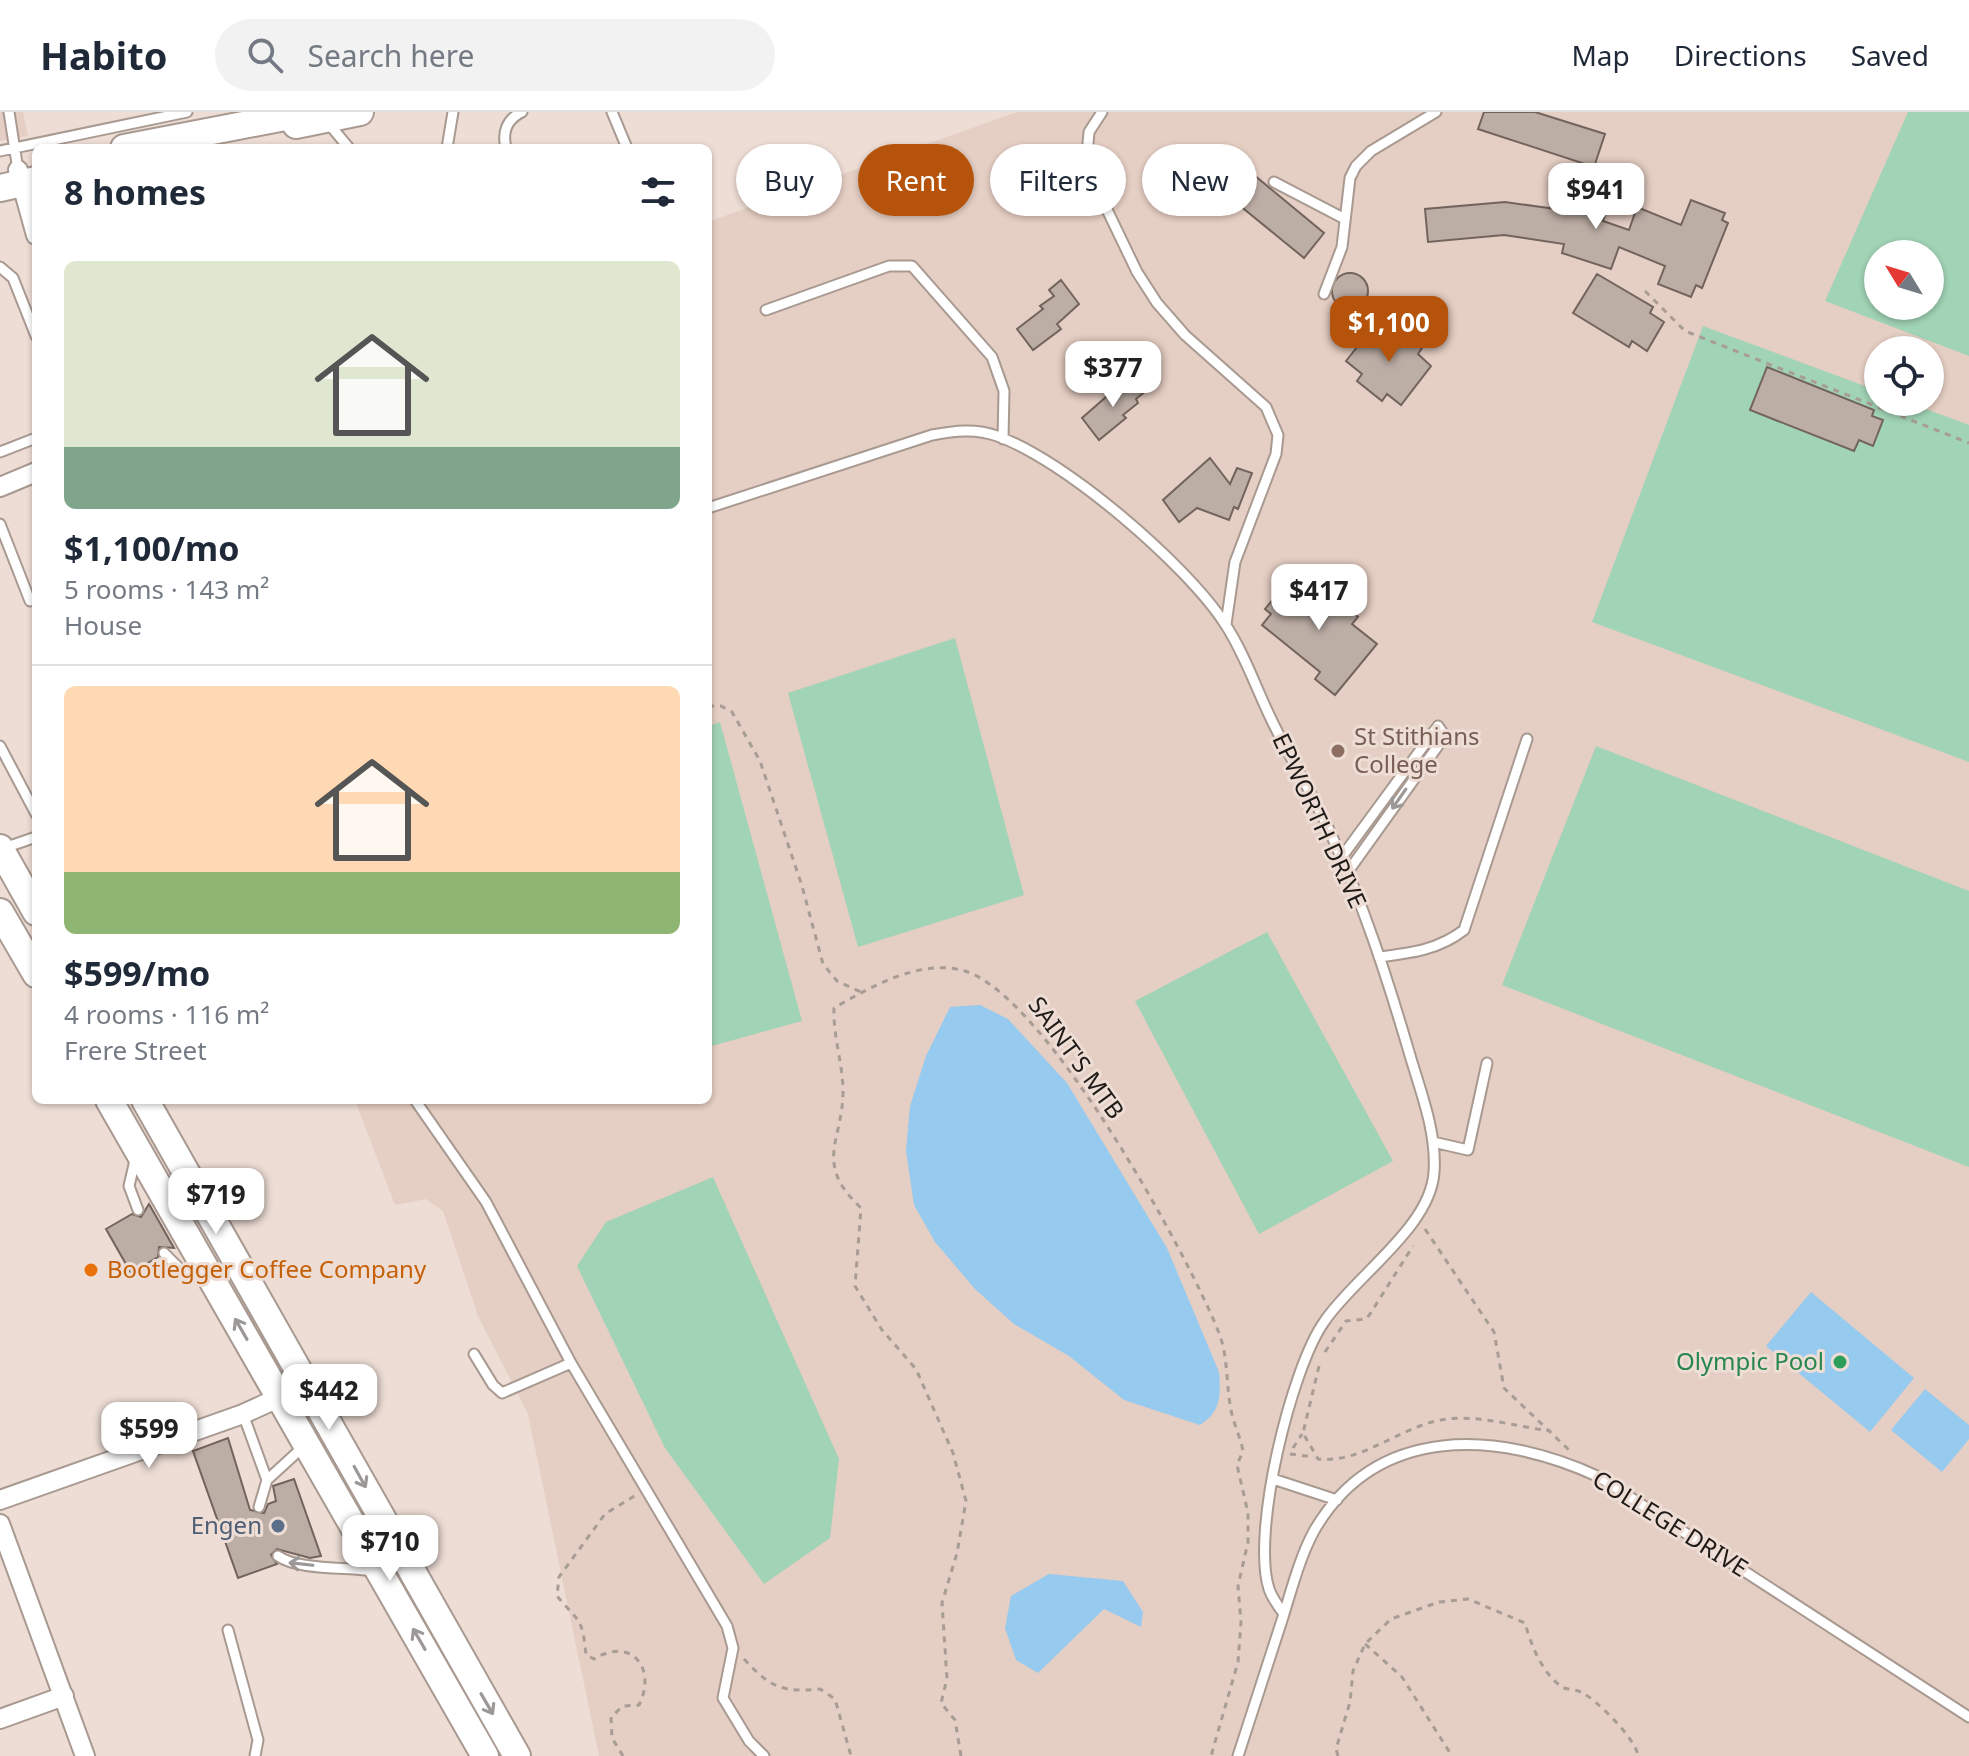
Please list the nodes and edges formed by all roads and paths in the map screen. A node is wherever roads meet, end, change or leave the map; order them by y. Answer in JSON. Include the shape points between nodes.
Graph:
{"nodes":[{"id":1,"x":9,"y":112,"type":"edge"},
{"id":2,"x":187,"y":112,"type":"edge"},
{"id":3,"x":360,"y":112,"type":"edge"},
{"id":4,"x":453,"y":112,"type":"edge"},
{"id":5,"x":522,"y":112,"type":"edge"},
{"id":6,"x":612,"y":112,"type":"edge"},
{"id":7,"x":1102,"y":112,"type":"edge"},
{"id":8,"x":1436,"y":112,"type":"edge"},
{"id":9,"x":318,"y":114,"type":"edge"},
{"id":10,"x":256,"y":117,"type":"edge"},
{"id":11,"x":93,"y":144,"type":"edge"},
{"id":12,"x":141,"y":144,"type":"edge"},
{"id":13,"x":198,"y":144,"type":"edge"},
{"id":14,"x":345,"y":144,"type":"edge"},
{"id":15,"x":448,"y":144,"type":"edge"},
{"id":16,"x":505,"y":144,"type":"edge"},
{"id":17,"x":625,"y":144,"type":"edge"},
{"id":18,"x":16,"y":170,"type":"edge"},
{"id":19,"x":1274,"y":182,"type":"dead end"},
{"id":20,"x":1343,"y":218,"type":"junction"},
{"id":21,"x":32,"y":222,"type":"edge"},
{"id":22,"x":0,"y":267,"type":"edge"},
{"id":23,"x":1645,"y":291,"type":"dead end"},
{"id":24,"x":1324,"y":294,"type":"dead end"},
{"id":25,"x":766,"y":310,"type":"dead end"},
{"id":26,"x":32,"y":326,"type":"edge"},
{"id":27,"x":1003,"y":439,"type":"junction"},
{"id":28,"x":32,"y":440,"type":"edge"},
{"id":29,"x":1969,"y":443,"type":"edge"},
{"id":30,"x":0,"y":452,"type":"edge"},
{"id":31,"x":32,"y":474,"type":"edge"},
{"id":32,"x":0,"y":487,"type":"edge"},
{"id":33,"x":712,"y":507,"type":"edge"},
{"id":34,"x":0,"y":524,"type":"edge"},
{"id":35,"x":30,"y":601,"type":"dead end"},
{"id":36,"x":1226,"y":624,"type":"junction"},
{"id":37,"x":712,"y":706,"type":"edge"},
{"id":38,"x":1527,"y":739,"type":"dead end"},
{"id":39,"x":0,"y":746,"type":"edge"},
{"id":40,"x":32,"y":806,"type":"edge"},
{"id":41,"x":32,"y":838,"type":"edge"},
{"id":42,"x":0,"y":849,"type":"edge"},
{"id":43,"x":1341,"y":858,"type":"junction"},
{"id":44,"x":1347,"y":873,"type":"junction"},
{"id":45,"x":32,"y":905,"type":"edge"},
{"id":46,"x":2,"y":921,"type":"edge"},
{"id":47,"x":1379,"y":957,"type":"junction"},
{"id":48,"x":32,"y":968,"type":"edge"},
{"id":49,"x":861,"y":992,"type":"junction"},
{"id":50,"x":1487,"y":1063,"type":"dead end"},
{"id":51,"x":111,"y":1104,"type":"edge"},
{"id":52,"x":147,"y":1104,"type":"edge"},
{"id":53,"x":418,"y":1104,"type":"edge"},
{"id":54,"x":1433,"y":1142,"type":"junction"},
{"id":55,"x":138,"y":1150,"type":"junction"},
{"id":56,"x":138,"y":1210,"type":"dead end"},
{"id":57,"x":164,"y":1253,"type":"dead end"},
{"id":58,"x":209,"y":1273,"type":"junction"},
{"id":59,"x":474,"y":1354,"type":"dead end"},
{"id":60,"x":1323,"y":1354,"type":"dead end"},
{"id":61,"x":571,"y":1363,"type":"junction"},
{"id":62,"x":1320,"y":1364,"type":"dead end"},
{"id":63,"x":309,"y":1384,"type":"junction"},
{"id":64,"x":280,"y":1397,"type":"junction"},
{"id":65,"x":243,"y":1414,"type":"junction"},
{"id":66,"x":1551,"y":1431,"type":"junction"},
{"id":67,"x":1303,"y":1433,"type":"junction"},
{"id":68,"x":306,"y":1443,"type":"junction"},
{"id":69,"x":1315,"y":1457,"type":"junction"},
{"id":70,"x":1580,"y":1468,"type":"junction"},
{"id":71,"x":1273,"y":1479,"type":"junction"},
{"id":72,"x":267,"y":1480,"type":"junction"},
{"id":73,"x":645,"y":1490,"type":"junction"},
{"id":74,"x":0,"y":1500,"type":"edge"},
{"id":75,"x":1337,"y":1500,"type":"junction"},
{"id":76,"x":259,"y":1507,"type":"dead end"},
{"id":77,"x":0,"y":1524,"type":"edge"},
{"id":78,"x":278,"y":1556,"type":"dead end"},
{"id":79,"x":381,"y":1572,"type":"junction"},
{"id":80,"x":1284,"y":1614,"type":"junction"},
{"id":81,"x":228,"y":1630,"type":"dead end"},
{"id":82,"x":1365,"y":1644,"type":"junction"},
{"id":83,"x":733,"y":1648,"type":"junction"},
{"id":84,"x":64,"y":1696,"type":"junction"},
{"id":85,"x":1969,"y":1717,"type":"edge"},
{"id":86,"x":0,"y":1719,"type":"edge"},
{"id":87,"x":85,"y":1756,"type":"edge"},
{"id":88,"x":255,"y":1756,"type":"edge"},
{"id":89,"x":485,"y":1756,"type":"edge"},
{"id":90,"x":517,"y":1756,"type":"edge"},
{"id":91,"x":623,"y":1756,"type":"edge"},
{"id":92,"x":764,"y":1756,"type":"edge"},
{"id":93,"x":851,"y":1756,"type":"edge"},
{"id":94,"x":961,"y":1756,"type":"edge"},
{"id":95,"x":1211,"y":1756,"type":"edge"},
{"id":96,"x":1238,"y":1756,"type":"edge"},
{"id":97,"x":1338,"y":1756,"type":"edge"},
{"id":98,"x":1452,"y":1756,"type":"edge"},
{"id":99,"x":1638,"y":1756,"type":"edge"}],
"edges":[{"from":1,"to":18,"type":"lane"},
{"from":2,"to":11,"type":"lane"},
{"from":3,"to":9,"type":"main road"},
{"from":4,"to":15,"type":"lane"},
{"from":5,"to":16,"type":"lane","via":[[508,124]]},
{"from":6,"to":17,"type":"lane"},
{"from":7,"to":36,"type":"lane","via":[[1089,132],[1086,166],[1137,272],[1185,335],[1266,407],[1278,435],[1276,454],[1235,562]]},
{"from":8,"to":20,"type":"lane","via":[[1371,151],[1356,166]]},
{"from":9,"to":10,"type":"main road"},
{"from":9,"to":13,"type":"main road"},
{"from":9,"to":14,"type":"lane"},
{"from":10,"to":12,"type":"main road"},
{"from":18,"to":21,"type":"street"},
{"from":19,"to":20,"type":"lane"},
{"from":20,"to":24,"type":"lane","via":[[1342,247]]},
{"from":22,"to":26,"type":"lane","via":[[13,278]]},
{"from":23,"to":29,"type":"path","via":[[1685,331]]},
{"from":25,"to":27,"type":"lane","via":[[889,266],[912,266],[992,357],[1004,391]]},
{"from":27,"to":33,"type":"lane","name":"EPWORTH DRIVE","via":[[964,430],[932,435]]},
{"from":27,"to":36,"type":"lane","name":"EPWORTH DRIVE","via":[[1045,462],[1131,524],[1176,565]]},
{"from":28,"to":30,"type":"lane"},
{"from":31,"to":32,"type":"street"},
{"from":34,"to":35,"type":"lane"},
{"from":36,"to":43,"type":"lane","name":"EPWORTH DRIVE"},
{"from":37,"to":49,"type":"path","via":[[732,712],[760,761],[823,964],[837,981]]},
{"from":38,"to":47,"type":"lane","via":[[1464,930],[1447,943],[1422,951]]},
{"from":39,"to":40,"type":"lane"},
{"from":41,"to":42,"type":"lane"},
{"from":42,"to":45,"type":"main road"},
{"from":43,"to":44,"type":"lane","name":"EPWORTH DRIVE"},
{"from":43,"to":44,"type":"lane","one_way":true,"via":[[1438,726],[1445,736]]},
{"from":44,"to":47,"type":"lane","name":"EPWORTH DRIVE"},
{"from":46,"to":48,"type":"main road"},
{"from":47,"to":54,"type":"lane","name":"EPWORTH DRIVE"},
{"from":49,"to":94,"type":"path","name":"SAINT'S MTB","via":[[834,1008],[843,1092],[832,1146],[834,1163],[843,1191],[861,1208],[855,1286],[882,1330],[916,1369],[953,1453],[966,1501],[942,1603],[947,1679],[941,1703],[955,1720]]},
{"from":49,"to":95,"type":"path","name":"SAINT'S MTB","via":[[894,977],[963,970],[992,984],[1019,1007],[1124,1156],[1220,1336],[1243,1451],[1237,1465],[1248,1513],[1248,1542],[1238,1586],[1238,1662]]},
{"from":50,"to":54,"type":"lane","via":[[1468,1150]]},
{"from":51,"to":55,"type":"main road"},
{"from":52,"to":63,"type":"main road"},
{"from":53,"to":61,"type":"lane","via":[[486,1202]]},
{"from":54,"to":71,"type":"lane","name":"EPWORTH DRIVE","via":[[1430,1197],[1333,1309],[1312,1343],[1293,1394]]},
{"from":55,"to":56,"type":"lane","via":[[129,1186]]},
{"from":55,"to":58,"type":"main road"},
{"from":57,"to":58,"type":"lane","via":[[182,1271]]},
{"from":64,"to":58,"type":"main road","one_way":true},
{"from":59,"to":61,"type":"lane","via":[[502,1393]]},
{"from":60,"to":66,"type":"path","via":[[1346,1321],[1366,1319],[1425,1229],[1494,1332],[1504,1388]]},
{"from":61,"to":73,"type":"lane"},
{"from":62,"to":67,"type":"path"},
{"from":63,"to":64,"type":"street"},
{"from":63,"to":90,"type":"main road","one_way":true},
{"from":64,"to":65,"type":"street"},
{"from":64,"to":68,"type":"main road"},
{"from":65,"to":72,"type":"lane"},
{"from":65,"to":74,"type":"street"},
{"from":66,"to":69,"type":"path","via":[[1447,1419],[1359,1452]]},
{"from":66,"to":70,"type":"path"},
{"from":67,"to":69,"type":"path"},
{"from":67,"to":69,"type":"path","via":[[1289,1454]]},
{"from":68,"to":72,"type":"lane"},
{"from":68,"to":79,"type":"main road"},
{"from":70,"to":75,"type":"lane","name":"COLLEGE DRIVE","via":[[1499,1446],[1434,1446],[1386,1461]]},
{"from":70,"to":85,"type":"lane","name":"COLLEGE DRIVE"},
{"from":71,"to":75,"type":"lane"},
{"from":71,"to":80,"type":"lane","name":"EPWORTH DRIVE","via":[[1267,1580]]},
{"from":72,"to":76,"type":"lane"},
{"from":73,"to":83,"type":"lane","via":[[727,1626]]},
{"from":73,"to":91,"type":"path","via":[[605,1514],[559,1577],[557,1596],[580,1618],[586,1655],[594,1659],[622,1651],[637,1658],[645,1672],[646,1690],[639,1705],[623,1706],[611,1717],[612,1738]]},
{"from":75,"to":80,"type":"lane","name":"COLLEGE DRIVE","via":[[1306,1547]]},
{"from":77,"to":84,"type":"street"},
{"from":79,"to":78,"type":"lane","one_way":true,"via":[[338,1565],[300,1567]]},
{"from":89,"to":79,"type":"main road","one_way":true},
{"from":80,"to":96,"type":"lane","name":"COLLEGE DRIVE"},
{"from":81,"to":88,"type":"lane","via":[[258,1740]]},
{"from":82,"to":97,"type":"path","via":[[1353,1671]]},
{"from":82,"to":98,"type":"path","via":[[1402,1677]]},
{"from":82,"to":99,"type":"path","via":[[1391,1619],[1439,1602],[1468,1599],[1502,1612],[1525,1623],[1531,1647],[1547,1670],[1563,1687],[1582,1692],[1600,1707],[1622,1728]]},
{"from":83,"to":92,"type":"lane","via":[[723,1698]]},
{"from":83,"to":93,"type":"path","via":[[766,1683],[796,1691],[820,1689],[835,1699]]},
{"from":84,"to":86,"type":"street"},
{"from":84,"to":87,"type":"street"}]}
